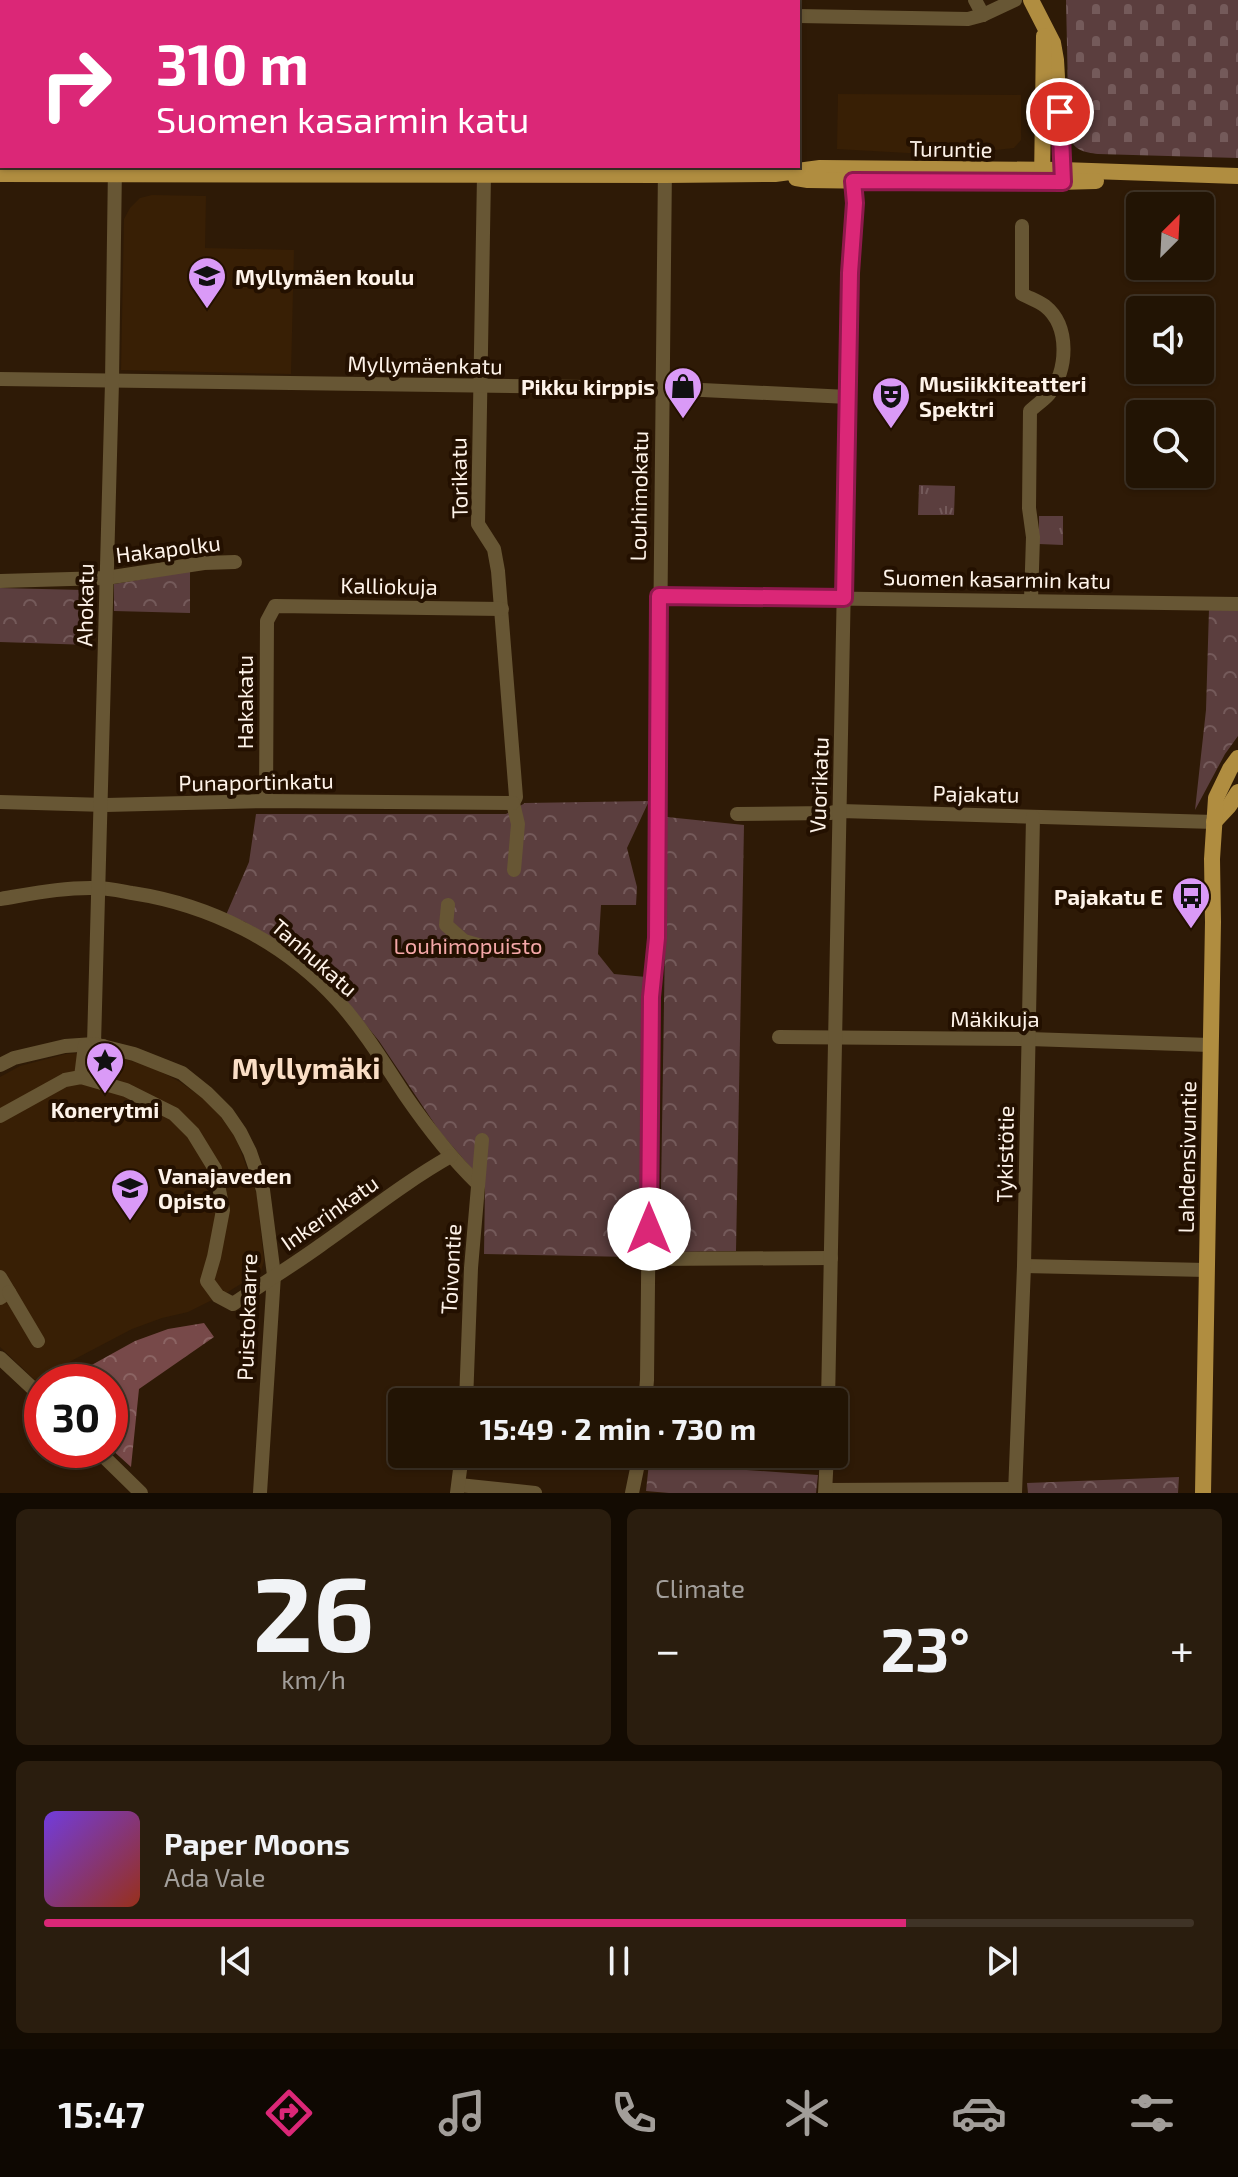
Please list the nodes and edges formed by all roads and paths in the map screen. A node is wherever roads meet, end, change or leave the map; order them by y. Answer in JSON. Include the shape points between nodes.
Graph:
{"nodes":[{"id":1,"x":975,"y":0,"type":"edge"},
{"id":2,"x":1015,"y":0,"type":"edge"},
{"id":3,"x":1031,"y":0,"type":"edge"},
{"id":4,"x":983,"y":15,"type":"junction"},
{"id":5,"x":800,"y":16,"type":"edge"},
{"id":6,"x":1043,"y":22,"type":"junction"},
{"id":7,"x":116,"y":170,"type":"edge"},
{"id":8,"x":665,"y":171,"type":"edge"},
{"id":9,"x":0,"y":174,"type":"edge"},
{"id":10,"x":484,"y":175,"type":"junction"},
{"id":11,"x":852,"y":175,"type":"junction"},
{"id":12,"x":1042,"y":176,"type":"junction"},
{"id":13,"x":1062,"y":176,"type":"junction"},
{"id":14,"x":1238,"y":176,"type":"edge"},
{"id":15,"x":1022,"y":226,"type":"dead end"},
{"id":16,"x":0,"y":379,"type":"edge"},
{"id":17,"x":112,"y":382,"type":"junction"},
{"id":18,"x":480,"y":387,"type":"junction"},
{"id":19,"x":661,"y":388,"type":"junction"},
{"id":20,"x":848,"y":397,"type":"junction"},
{"id":21,"x":235,"y":562,"type":"dead end"},
{"id":22,"x":106,"y":578,"type":"junction"},
{"id":23,"x":0,"y":581,"type":"edge"},
{"id":24,"x":659,"y":596,"type":"junction"},
{"id":25,"x":844,"y":598,"type":"junction"},
{"id":26,"x":1031,"y":600,"type":"junction"},
{"id":27,"x":1238,"y":604,"type":"edge"},
{"id":28,"x":275,"y":606,"type":"joint"},
{"id":29,"x":502,"y":609,"type":"junction"},
{"id":30,"x":1238,"y":758,"type":"edge"},
{"id":31,"x":1238,"y":792,"type":"edge"},
{"id":32,"x":266,"y":801,"type":"junction"},
{"id":33,"x":0,"y":802,"type":"edge"},
{"id":34,"x":513,"y":803,"type":"junction"},
{"id":35,"x":101,"y":805,"type":"junction"},
{"id":36,"x":841,"y":811,"type":"junction"},
{"id":37,"x":737,"y":814,"type":"dead end"},
{"id":38,"x":1033,"y":817,"type":"junction"},
{"id":39,"x":1214,"y":822,"type":"junction"},
{"id":40,"x":514,"y":870,"type":"dead end"},
{"id":41,"x":97,"y":888,"type":"junction"},
{"id":42,"x":0,"y":899,"type":"edge"},
{"id":43,"x":448,"y":905,"type":"dead end"},
{"id":44,"x":503,"y":952,"type":"dead end"},
{"id":45,"x":779,"y":1037,"type":"dead end"},
{"id":46,"x":834,"y":1039,"type":"junction"},
{"id":47,"x":1029,"y":1039,"type":"junction"},
{"id":48,"x":94,"y":1045,"type":"junction"},
{"id":49,"x":1210,"y":1045,"type":"junction"},
{"id":50,"x":0,"y":1065,"type":"edge"},
{"id":51,"x":81,"y":1077,"type":"junction"},
{"id":52,"x":99,"y":1081,"type":"junction"},
{"id":53,"x":0,"y":1116,"type":"edge"},
{"id":54,"x":482,"y":1140,"type":"dead end"},
{"id":55,"x":451,"y":1156,"type":"junction"},
{"id":56,"x":478,"y":1184,"type":"junction"},
{"id":57,"x":831,"y":1258,"type":"junction"},
{"id":58,"x":649,"y":1259,"type":"junction"},
{"id":59,"x":1024,"y":1266,"type":"junction"},
{"id":60,"x":1206,"y":1270,"type":"junction"},
{"id":61,"x":274,"y":1275,"type":"junction"},
{"id":62,"x":0,"y":1277,"type":"edge"},
{"id":63,"x":5,"y":1295,"type":"edge"},
{"id":64,"x":38,"y":1341,"type":"dead end"},
{"id":65,"x":3,"y":1365,"type":"edge"},
{"id":66,"x":24,"y":1382,"type":"edge"},
{"id":67,"x":467,"y":1388,"type":"edge"},
{"id":68,"x":645,"y":1388,"type":"edge"},
{"id":69,"x":828,"y":1388,"type":"edge"},
{"id":70,"x":115,"y":1468,"type":"edge"},
{"id":71,"x":460,"y":1468,"type":"edge"},
{"id":72,"x":637,"y":1468,"type":"edge"},
{"id":73,"x":827,"y":1468,"type":"edge"},
{"id":74,"x":458,"y":1489,"type":"edge"},
{"id":75,"x":1015,"y":1491,"type":"edge"},
{"id":76,"x":826,"y":1492,"type":"edge"},
{"id":77,"x":141,"y":1493,"type":"edge"},
{"id":78,"x":260,"y":1493,"type":"edge"},
{"id":79,"x":535,"y":1493,"type":"edge"},
{"id":80,"x":632,"y":1493,"type":"edge"},
{"id":81,"x":1203,"y":1493,"type":"edge"}],
"edges":[{"from":1,"to":4,"type":"street"},
{"from":2,"to":4,"type":"street"},
{"from":3,"to":6,"type":"main road"},
{"from":4,"to":5,"type":"street"},
{"from":6,"to":12,"type":"main road"},
{"from":6,"to":13,"type":"main road","via":[[1056,60]]},
{"from":7,"to":9,"type":"main road","name":"Turuntie"},
{"from":7,"to":10,"type":"main road","name":"Turuntie"},
{"from":7,"to":17,"type":"street","name":"Ahokatu"},
{"from":8,"to":10,"type":"main road","name":"Turuntie"},
{"from":8,"to":11,"type":"main road","name":"Turuntie","via":[[775,174],[820,168]]},
{"from":8,"to":19,"type":"street","name":"Louhimokatu"},
{"from":10,"to":18,"type":"street","name":"Torikatu"},
{"from":11,"to":12,"type":"main road","name":"Turuntie"},
{"from":11,"to":20,"type":"street","name":"Vuorikatu"},
{"from":12,"to":13,"type":"main road","name":"Turuntie"},
{"from":13,"to":14,"type":"main road","name":"Turuntie"},
{"from":15,"to":26,"type":"street","via":[[1022,294],[1044,305],[1064,342],[1061,371],[1050,393],[1030,411]]},
{"from":16,"to":17,"type":"street","name":"Myllymäenkatu"},
{"from":17,"to":18,"type":"street","name":"Myllymäenkatu"},
{"from":17,"to":22,"type":"street","name":"Ahokatu"},
{"from":18,"to":19,"type":"street","name":"Myllymäenkatu"},
{"from":18,"to":29,"type":"street","name":"Torikatu","via":[[478,524],[494,549]]},
{"from":19,"to":20,"type":"street","name":"Myllymäenkatu"},
{"from":19,"to":24,"type":"street","name":"Louhimokatu"},
{"from":20,"to":25,"type":"street","name":"Vuorikatu"},
{"from":21,"to":22,"type":"street","name":"Hakapolku"},
{"from":22,"to":23,"type":"street","name":"Hakapolku"},
{"from":22,"to":35,"type":"street","name":"Ahokatu"},
{"from":24,"to":25,"type":"street","name":"Suomen kasarmin katu"},
{"from":24,"to":58,"type":"street","name":"Louhimokatu"},
{"from":25,"to":26,"type":"street","name":"Suomen kasarmin katu"},
{"from":25,"to":36,"type":"street","name":"Vuorikatu"},
{"from":26,"to":27,"type":"street","name":"Suomen kasarmin katu"},
{"from":28,"to":29,"type":"street","name":"Kalliokuja"},
{"from":28,"to":32,"type":"street","name":"Hakakatu","via":[[266,633]]},
{"from":29,"to":34,"type":"street","name":"Torikatu"},
{"from":30,"to":39,"type":"main road","name":"Lahdensivuntie","via":[[1219,790]]},
{"from":31,"to":39,"type":"main road"},
{"from":32,"to":34,"type":"street","name":"Punaportinkatu"},
{"from":32,"to":35,"type":"street","name":"Punaportinkatu"},
{"from":33,"to":35,"type":"street","name":"Punaportinkatu"},
{"from":34,"to":40,"type":"street","name":"Torikatu","via":[[518,824]]},
{"from":35,"to":41,"type":"street","name":"Ahokatu"},
{"from":36,"to":37,"type":"street","name":"Pajakatu"},
{"from":36,"to":38,"type":"street","name":"Pajakatu"},
{"from":36,"to":46,"type":"street","name":"Vuorikatu"},
{"from":38,"to":39,"type":"street","name":"Pajakatu"},
{"from":38,"to":47,"type":"street","name":"Tykistötie"},
{"from":39,"to":49,"type":"main road","name":"Lahdensivuntie"},
{"from":41,"to":42,"type":"street","name":"Tanhukatu"},
{"from":41,"to":48,"type":"street","name":"Ahokatu"},
{"from":41,"to":55,"type":"street","name":"Tanhukatu","via":[[157,897],[234,922],[292,960],[338,1001]]},
{"from":43,"to":44,"type":"street","via":[[446,925],[464,941]]},
{"from":45,"to":46,"type":"street","name":"Mäkikuja"},
{"from":46,"to":47,"type":"street","name":"Mäkikuja"},
{"from":46,"to":57,"type":"street","name":"Vuorikatu"},
{"from":47,"to":49,"type":"street","name":"Mäkikuja"},
{"from":47,"to":59,"type":"street","name":"Tykistötie"},
{"from":48,"to":50,"type":"street","name":"Puistokaarre","via":[[32,1053]]},
{"from":48,"to":51,"type":"street"},
{"from":48,"to":52,"type":"street"},
{"from":48,"to":61,"type":"street","name":"Puistokaarre","via":[[182,1073],[227,1113],[250,1152],[263,1190]]},
{"from":49,"to":60,"type":"main road","name":"Lahdensivuntie"},
{"from":51,"to":52,"type":"street"},
{"from":51,"to":53,"type":"street","via":[[65,1080]]},
{"from":52,"to":61,"type":"street","name":"Inkerinkatu","via":[[174,1114],[215,1169],[223,1210],[207,1281],[218,1296],[233,1304]]},
{"from":54,"to":56,"type":"street","name":"Toivontie"},
{"from":55,"to":56,"type":"street","name":"Tanhukatu"},
{"from":55,"to":61,"type":"street","name":"Inkerinkatu"},
{"from":56,"to":67,"type":"street","name":"Toivontie"},
{"from":57,"to":58,"type":"street"},
{"from":57,"to":69,"type":"street","name":"Vuorikatu"},
{"from":58,"to":68,"type":"street","name":"Louhimokatu"},
{"from":59,"to":60,"type":"street"},
{"from":59,"to":75,"type":"street","name":"Tykistötie"},
{"from":60,"to":81,"type":"main road","name":"Lahdensivuntie"},
{"from":61,"to":78,"type":"street","name":"Puistokaarre"},
{"from":62,"to":63,"type":"street"},
{"from":63,"to":64,"type":"street"},
{"from":65,"to":66,"type":"street"},
{"from":70,"to":77,"type":"street"},
{"from":71,"to":74,"type":"street"},
{"from":72,"to":80,"type":"street"},
{"from":73,"to":76,"type":"street"},
{"from":74,"to":79,"type":"street"},
{"from":75,"to":76,"type":"street"}]}
